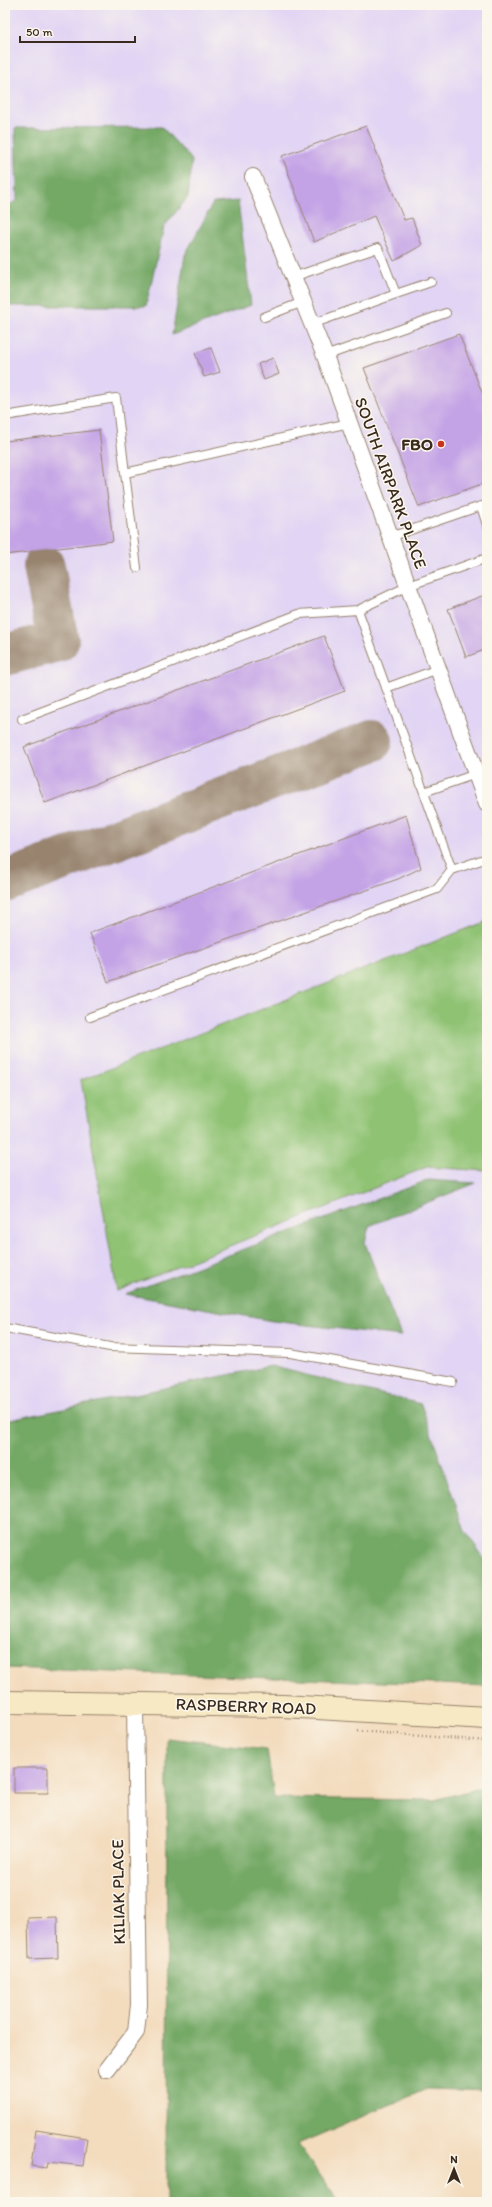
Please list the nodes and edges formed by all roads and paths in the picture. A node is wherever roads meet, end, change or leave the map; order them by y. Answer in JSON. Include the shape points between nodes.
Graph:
{"nodes":[{"id":1,"x":254,"y":178,"type":"dead end"},
{"id":2,"x":293,"y":278,"type":"junction"},
{"id":3,"x":431,"y":282,"type":"dead end"},
{"id":4,"x":396,"y":294,"type":"junction"},
{"id":5,"x":303,"y":302,"type":"junction"},
{"id":6,"x":446,"y":314,"type":"dead end"},
{"id":7,"x":264,"y":317,"type":"dead end"},
{"id":8,"x":312,"y":324,"type":"junction"},
{"id":9,"x":325,"y":356,"type":"junction"},
{"id":10,"x":5,"y":416,"type":"edge"},
{"id":11,"x":349,"y":422,"type":"junction"},
{"id":12,"x":125,"y":473,"type":"junction"},
{"id":13,"x":487,"y":525,"type":"edge"},
{"id":14,"x":390,"y":537,"type":"junction"},
{"id":15,"x":487,"y":558,"type":"edge"},
{"id":16,"x":137,"y":568,"type":"dead end"},
{"id":17,"x":408,"y":586,"type":"junction"},
{"id":18,"x":358,"y":610,"type":"junction"},
{"id":19,"x":438,"y":669,"type":"junction"},
{"id":20,"x":386,"y":688,"type":"junction"},
{"id":21,"x":22,"y":720,"type":"dead end"},
{"id":22,"x":476,"y":774,"type":"junction"},
{"id":23,"x":424,"y":792,"type":"junction"},
{"id":24,"x":487,"y":804,"type":"edge"},
{"id":25,"x":487,"y":858,"type":"edge"},
{"id":26,"x":452,"y":870,"type":"junction"},
{"id":27,"x":90,"y":1017,"type":"dead end"},
{"id":28,"x":5,"y":1328,"type":"edge"},
{"id":29,"x":453,"y":1382,"type":"dead end"},
{"id":30,"x":5,"y":1702,"type":"edge"},
{"id":31,"x":135,"y":1704,"type":"junction"},
{"id":32,"x":487,"y":1718,"type":"edge"},
{"id":33,"x":357,"y":1731,"type":"dead end"},
{"id":34,"x":487,"y":1741,"type":"edge"},
{"id":35,"x":106,"y":2070,"type":"dead end"}],
"edges":[{"from":1,"to":2,"type":"street","name":"SOUTH AIRPARK PLACE"},
{"from":2,"to":4,"type":"lane","via":[[378,248]]},
{"from":2,"to":5,"type":"street","name":"SOUTH AIRPARK PLACE"},
{"from":3,"to":4,"type":"lane"},
{"from":4,"to":8,"type":"lane"},
{"from":5,"to":7,"type":"lane"},
{"from":5,"to":8,"type":"street","name":"SOUTH AIRPARK PLACE"},
{"from":6,"to":9,"type":"lane"},
{"from":8,"to":9,"type":"street","name":"SOUTH AIRPARK PLACE"},
{"from":9,"to":11,"type":"street","name":"SOUTH AIRPARK PLACE"},
{"from":10,"to":12,"type":"lane","via":[[116,398]]},
{"from":11,"to":12,"type":"lane"},
{"from":11,"to":14,"type":"street","name":"SOUTH AIRPARK PLACE"},
{"from":12,"to":16,"type":"lane"},
{"from":13,"to":14,"type":"lane","via":[[481,506]]},
{"from":14,"to":17,"type":"street","name":"SOUTH AIRPARK PLACE"},
{"from":15,"to":17,"type":"lane"},
{"from":17,"to":18,"type":"lane"},
{"from":17,"to":19,"type":"street","name":"SOUTH AIRPARK PLACE"},
{"from":18,"to":20,"type":"lane"},
{"from":18,"to":21,"type":"lane","via":[[299,614]]},
{"from":19,"to":20,"type":"lane"},
{"from":19,"to":22,"type":"street","name":"SOUTH AIRPARK PLACE"},
{"from":20,"to":23,"type":"lane"},
{"from":22,"to":23,"type":"lane"},
{"from":22,"to":24,"type":"street","name":"SOUTH AIRPARK PLACE"},
{"from":23,"to":26,"type":"lane"},
{"from":25,"to":26,"type":"lane"},
{"from":26,"to":27,"type":"lane","via":[[437,889]]},
{"from":28,"to":29,"type":"lane","via":[[110,1347],[290,1354]]},
{"from":30,"to":31,"type":"street","name":"RASPBERRY ROAD"},
{"from":31,"to":32,"type":"street","name":"RASPBERRY ROAD","via":[[283,1706]]},
{"from":31,"to":35,"type":"street","name":"KILIAK PLACE","via":[[139,2005],[136,2032]]},
{"from":33,"to":34,"type":"path"}]}
